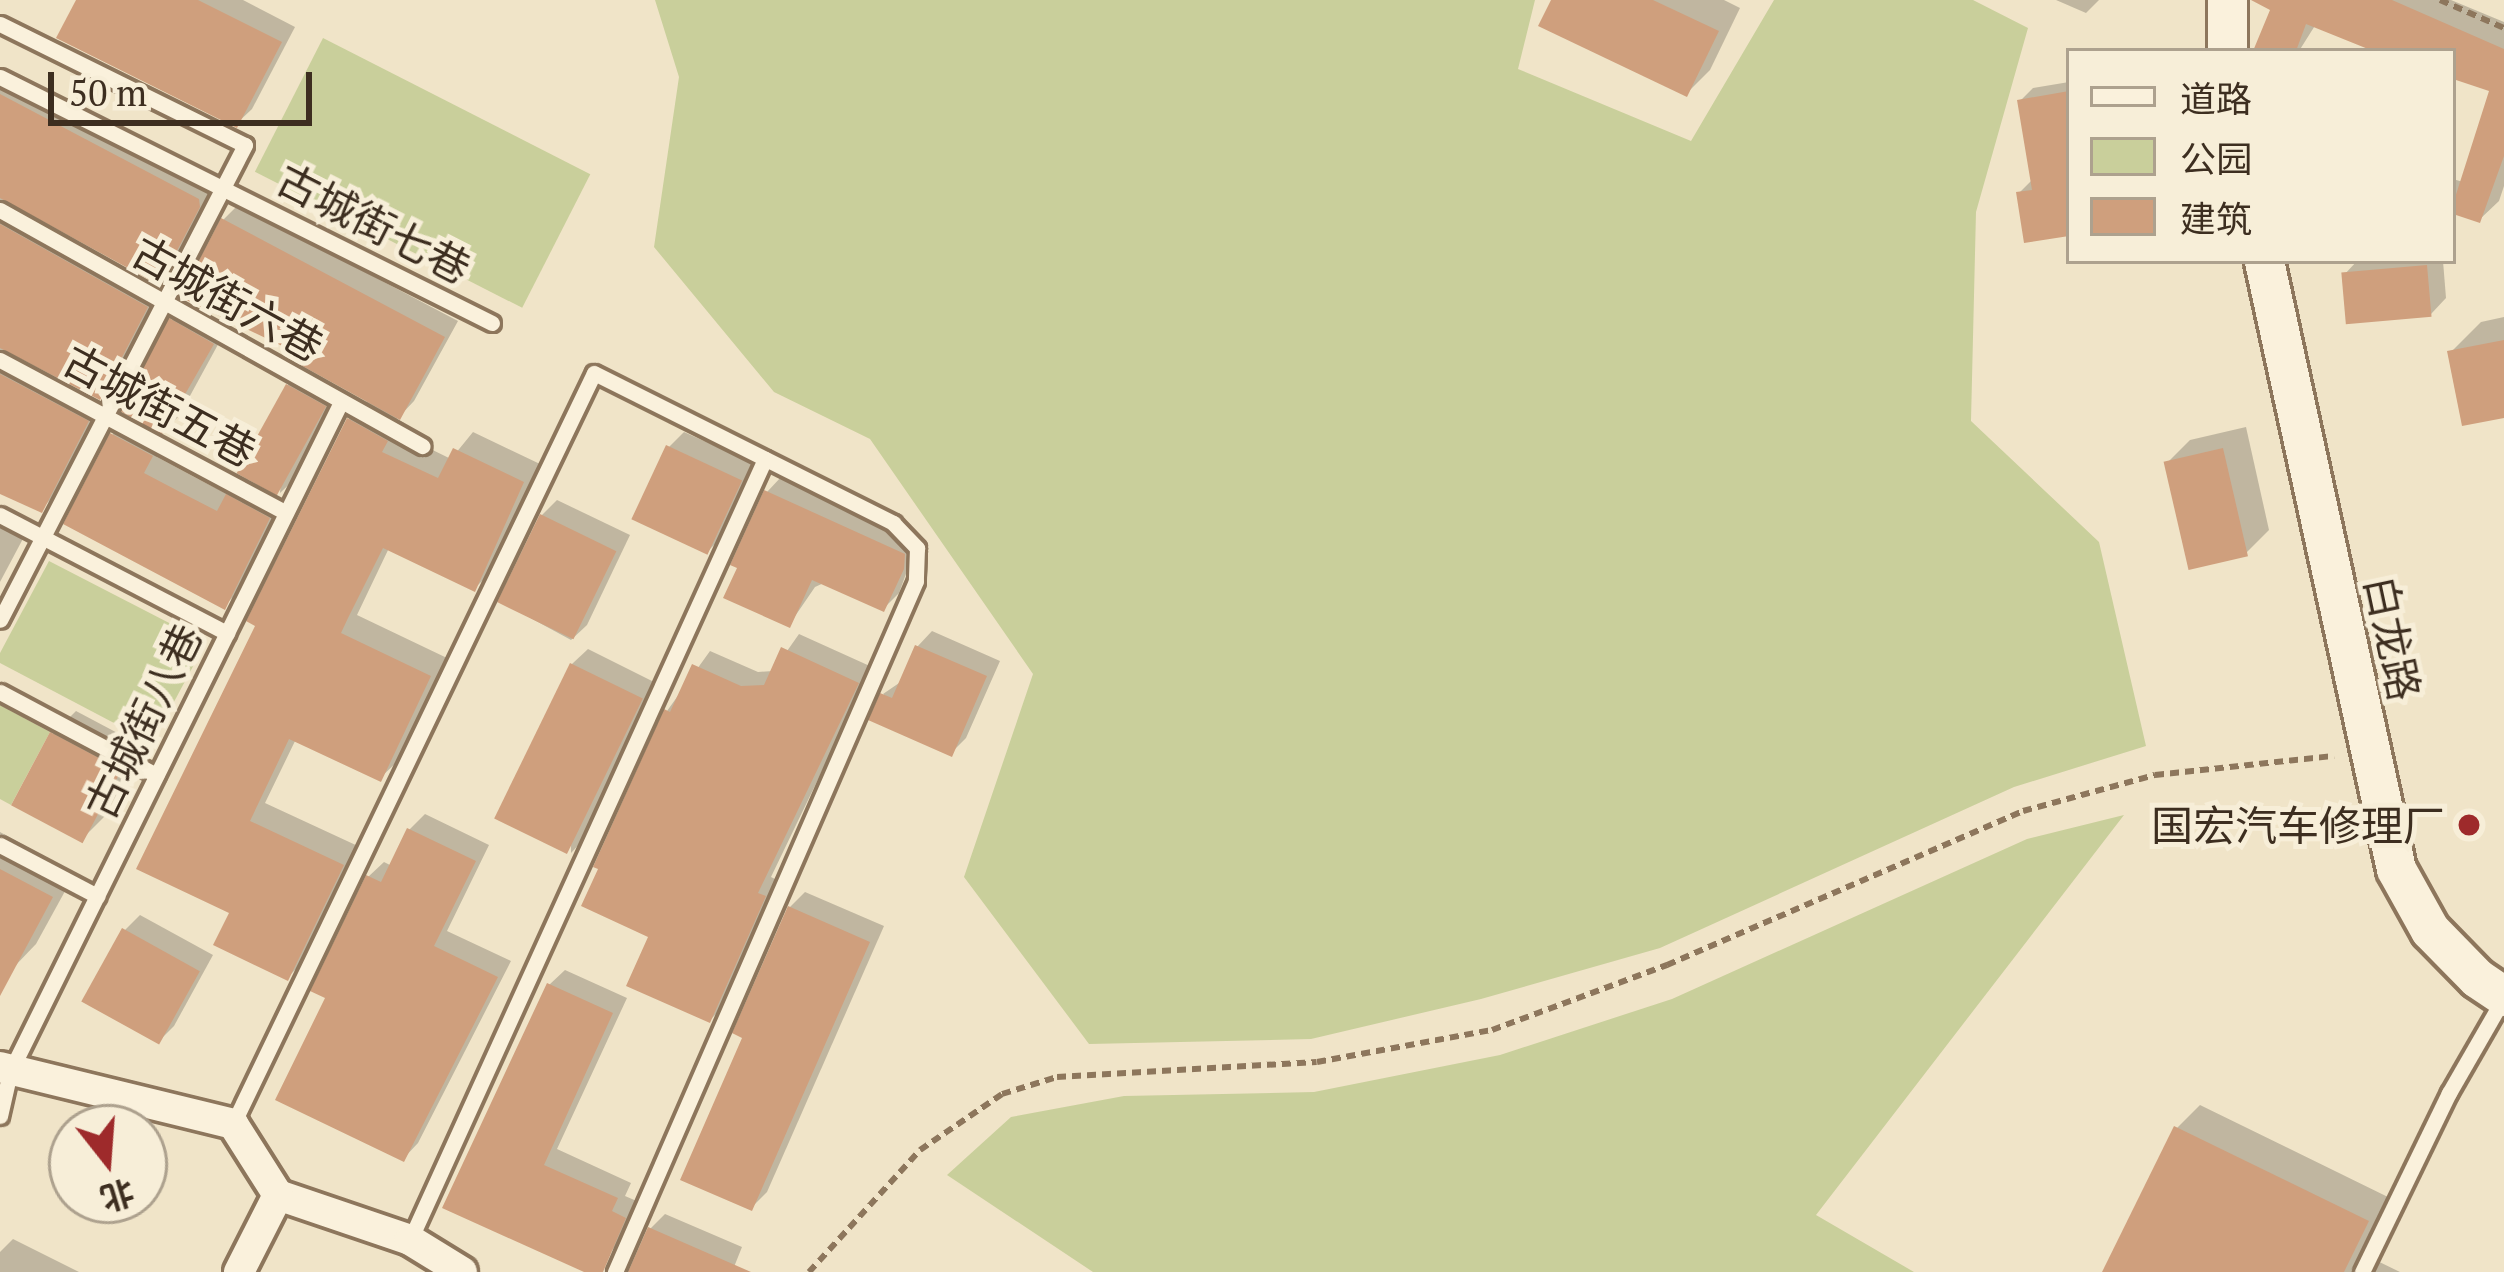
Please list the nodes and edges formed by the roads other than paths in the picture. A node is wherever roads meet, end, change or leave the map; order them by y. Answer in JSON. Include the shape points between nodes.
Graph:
{"nodes":[{"id":1,"x":2228,"y":0,"type":"edge"},
{"id":2,"x":0,"y":24,"type":"edge"},
{"id":3,"x":2227,"y":48,"type":"edge"},
{"id":4,"x":0,"y":77,"type":"edge"},
{"id":5,"x":224,"y":188,"type":"junction"},
{"id":6,"x":0,"y":210,"type":"edge"},
{"id":7,"x":2265,"y":264,"type":"edge"},
{"id":8,"x":164,"y":304,"type":"junction"},
{"id":9,"x":492,"y":322,"type":"dead end"},
{"id":10,"x":0,"y":360,"type":"edge"},
{"id":11,"x":341,"y":402,"type":"junction"},
{"id":12,"x":106,"y":416,"type":"junction"},
{"id":13,"x":422,"y":446,"type":"dead end"},
{"id":14,"x":765,"y":459,"type":"junction"},
{"id":15,"x":286,"y":513,"type":"junction"},
{"id":16,"x":0,"y":515,"type":"edge"},
{"id":17,"x":43,"y":538,"type":"junction"},
{"id":18,"x":0,"y":620,"type":"edge"},
{"id":19,"x":227,"y":634,"type":"junction"},
{"id":20,"x":0,"y":692,"type":"edge"},
{"id":21,"x":156,"y":776,"type":"junction"},
{"id":22,"x":0,"y":845,"type":"edge"},
{"id":23,"x":97,"y":896,"type":"junction"},
{"id":24,"x":2504,"y":996,"type":"edge"},
{"id":25,"x":5,"y":1070,"type":"edge"},
{"id":26,"x":0,"y":1116,"type":"edge"},
{"id":27,"x":233,"y":1124,"type":"junction"},
{"id":28,"x":278,"y":1195,"type":"junction"},
{"id":29,"x":410,"y":1240,"type":"junction"},
{"id":30,"x":239,"y":1272,"type":"edge"},
{"id":31,"x":462,"y":1272,"type":"edge"},
{"id":32,"x":616,"y":1272,"type":"edge"},
{"id":33,"x":2362,"y":1272,"type":"edge"}],
"edges":[{"from":1,"to":3,"type":"street"},
{"from":2,"to":5,"type":"lane","name":"古城街七巷","via":[[244,145]]},
{"from":4,"to":5,"type":"lane","name":"古城街七巷"},
{"from":5,"to":8,"type":"lane"},
{"from":5,"to":9,"type":"lane","name":"古城街七巷"},
{"from":6,"to":8,"type":"lane","name":"古城街六巷"},
{"from":7,"to":24,"type":"street","name":"白龙路","via":[[2386,836],[2412,900],[2453,956]]},
{"from":8,"to":11,"type":"lane","name":"古城街六巷"},
{"from":8,"to":12,"type":"lane"},
{"from":10,"to":12,"type":"lane","name":"古城街五巷"},
{"from":11,"to":13,"type":"lane","name":"古城街六巷"},
{"from":11,"to":15,"type":"lane","name":"古城街八巷"},
{"from":12,"to":15,"type":"lane","name":"古城街五巷"},
{"from":12,"to":17,"type":"lane"},
{"from":14,"to":27,"type":"lane","via":[[594,373]]},
{"from":14,"to":29,"type":"lane"},
{"from":14,"to":32,"type":"lane","via":[[893,523],[917,548],[916,580]]},
{"from":15,"to":19,"type":"lane","name":"古城街八巷"},
{"from":16,"to":17,"type":"lane"},
{"from":17,"to":18,"type":"lane"},
{"from":17,"to":19,"type":"lane"},
{"from":19,"to":21,"type":"lane","name":"古城街八巷"},
{"from":20,"to":21,"type":"lane"},
{"from":21,"to":23,"type":"lane","name":"古城街八巷"},
{"from":22,"to":23,"type":"lane"},
{"from":23,"to":25,"type":"lane","name":"古城街八巷"},
{"from":24,"to":33,"type":"lane"},
{"from":25,"to":26,"type":"lane","name":"古城街八巷"},
{"from":25,"to":27,"type":"street"},
{"from":27,"to":28,"type":"street"},
{"from":28,"to":29,"type":"street"},
{"from":28,"to":30,"type":"street"},
{"from":29,"to":31,"type":"street"}]}
